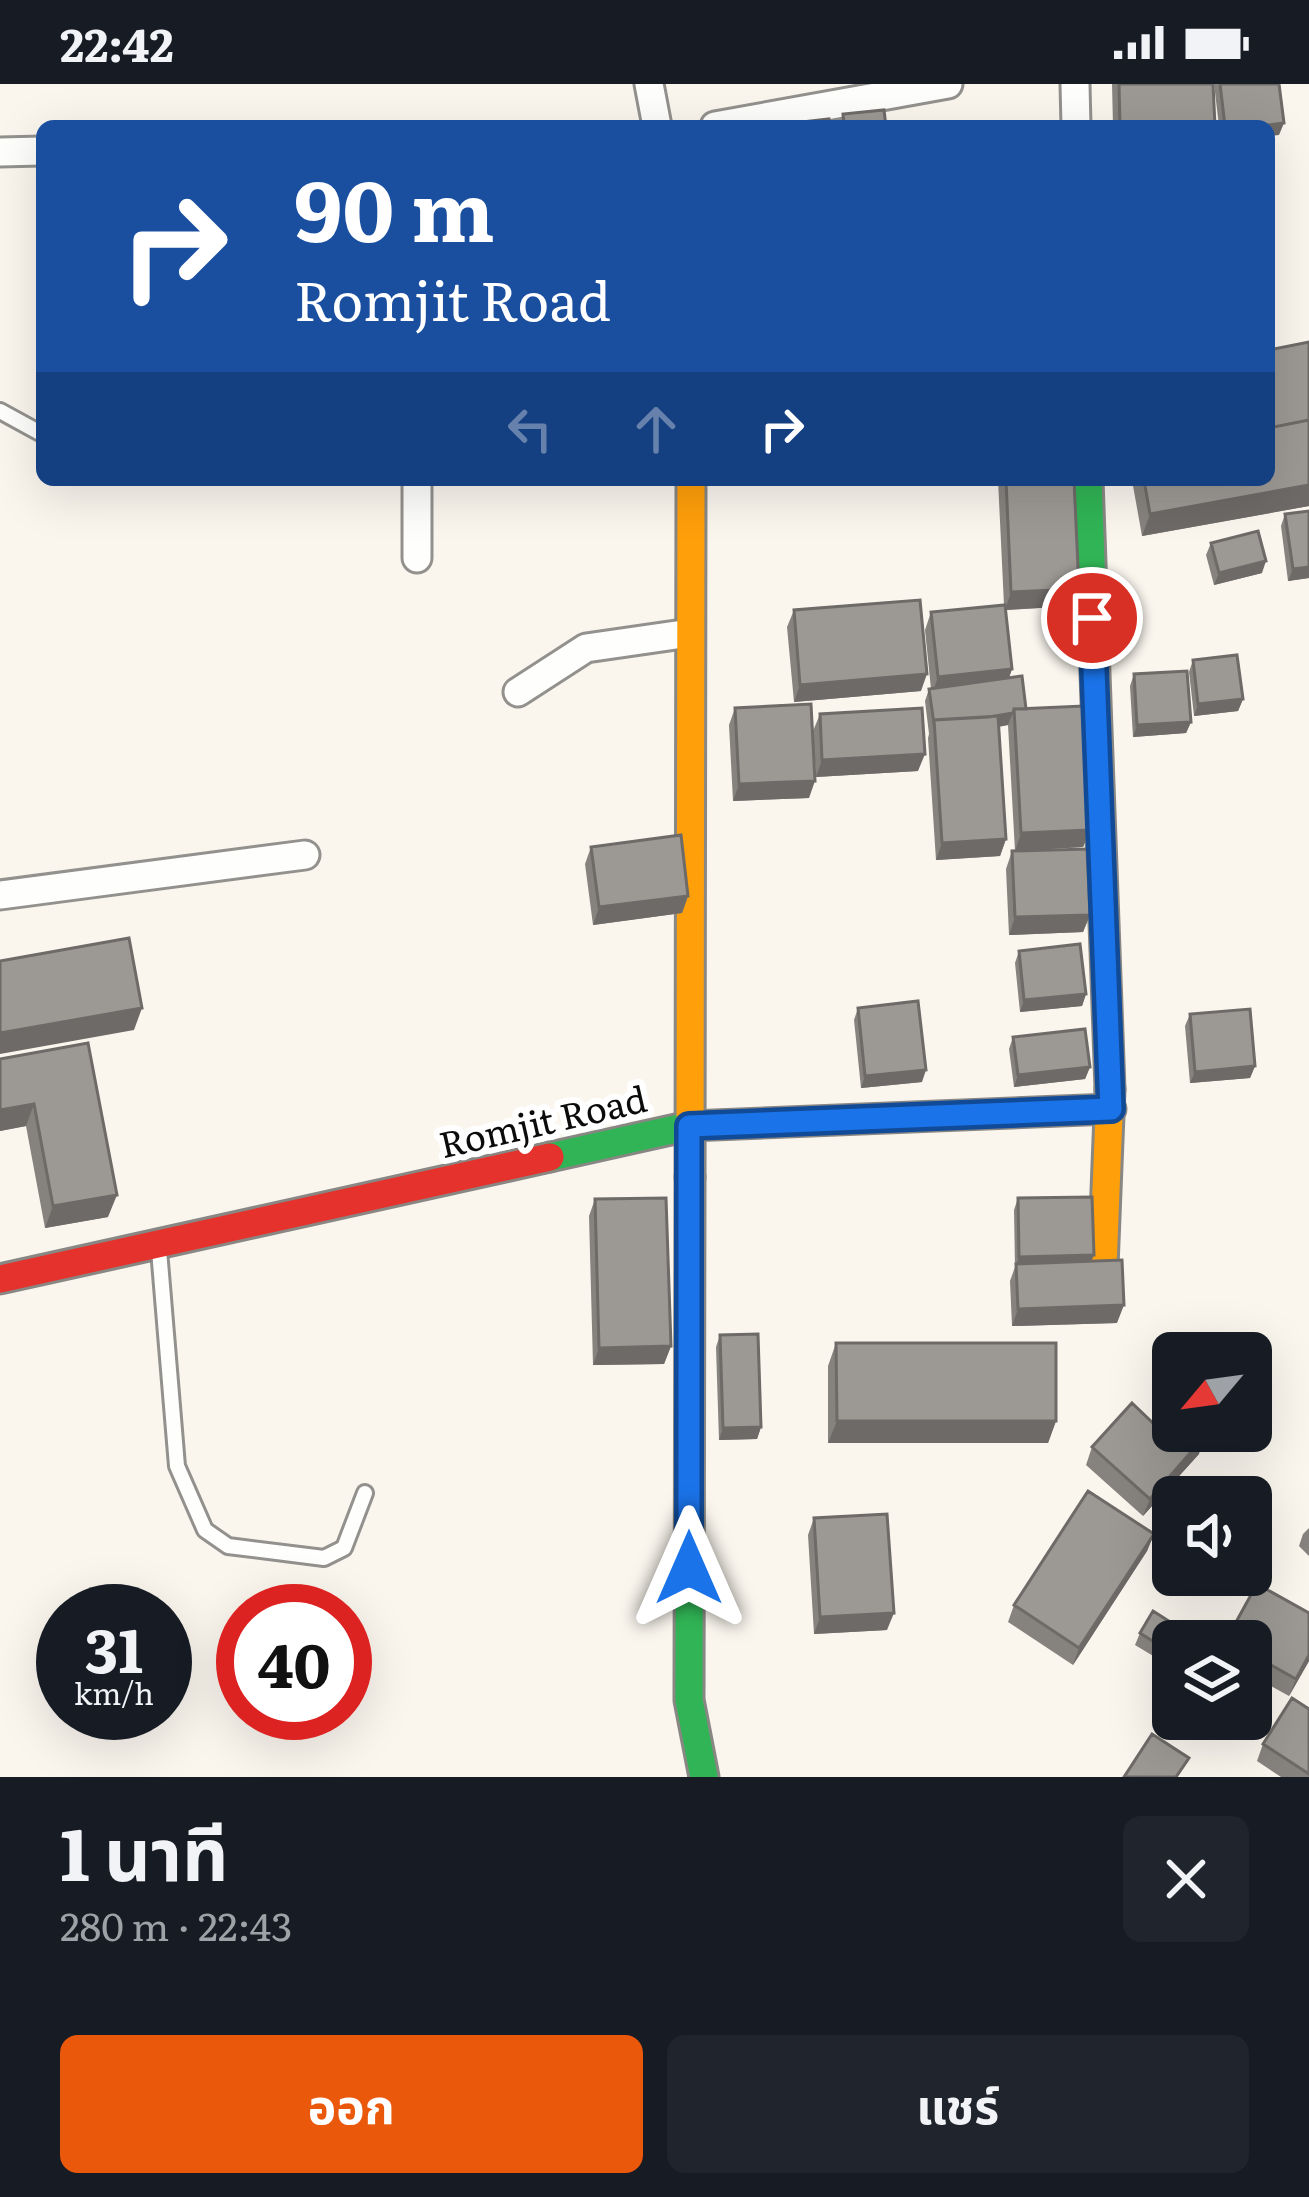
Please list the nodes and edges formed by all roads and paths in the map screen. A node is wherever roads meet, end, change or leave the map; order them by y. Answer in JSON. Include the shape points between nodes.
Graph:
{"nodes":[{"id":1,"x":649,"y":84,"type":"edge"},
{"id":2,"x":948,"y":84,"type":"edge"},
{"id":3,"x":1075,"y":84,"type":"edge"},
{"id":4,"x":656,"y":120,"type":"edge"},
{"id":5,"x":748,"y":120,"type":"edge"},
{"id":6,"x":1076,"y":120,"type":"edge"},
{"id":7,"x":36,"y":151,"type":"edge"},
{"id":8,"x":0,"y":152,"type":"edge"},
{"id":9,"x":0,"y":410,"type":"edge"},
{"id":10,"x":36,"y":431,"type":"edge"},
{"id":11,"x":417,"y":486,"type":"edge"},
{"id":12,"x":691,"y":486,"type":"edge"},
{"id":13,"x":1088,"y":486,"type":"edge"},
{"id":14,"x":417,"y":557,"type":"dead end"},
{"id":15,"x":691,"y":633,"type":"junction"},
{"id":16,"x":518,"y":692,"type":"dead end"},
{"id":17,"x":305,"y":855,"type":"dead end"},
{"id":18,"x":0,"y":895,"type":"edge"},
{"id":19,"x":1111,"y":1109,"type":"junction"},
{"id":20,"x":689,"y":1126,"type":"junction"},
{"id":21,"x":159,"y":1245,"type":"junction"},
{"id":22,"x":1103,"y":1267,"type":"edge"},
{"id":23,"x":0,"y":1279,"type":"edge"},
{"id":24,"x":365,"y":1493,"type":"dead end"},
{"id":25,"x":704,"y":1777,"type":"edge"}],
"edges":[{"from":1,"to":4,"type":"street"},
{"from":2,"to":5,"type":"street"},
{"from":3,"to":6,"type":"street"},
{"from":7,"to":8,"type":"street"},
{"from":9,"to":10,"type":"lane"},
{"from":11,"to":14,"type":"street"},
{"from":12,"to":15,"type":"street"},
{"from":13,"to":19,"type":"street"},
{"from":15,"to":16,"type":"street","via":[[586,648]]},
{"from":15,"to":20,"type":"street"},
{"from":17,"to":18,"type":"street"},
{"from":19,"to":20,"type":"street","name":"Romjit Road"},
{"from":19,"to":22,"type":"street"},
{"from":20,"to":21,"type":"street","name":"Romjit Road"},
{"from":20,"to":25,"type":"street","via":[[689,1700]]},
{"from":21,"to":23,"type":"street","name":"Romjit Road"},
{"from":21,"to":24,"type":"lane","via":[[177,1466],[205,1530],[228,1546],[324,1558],[344,1549]]}]}
